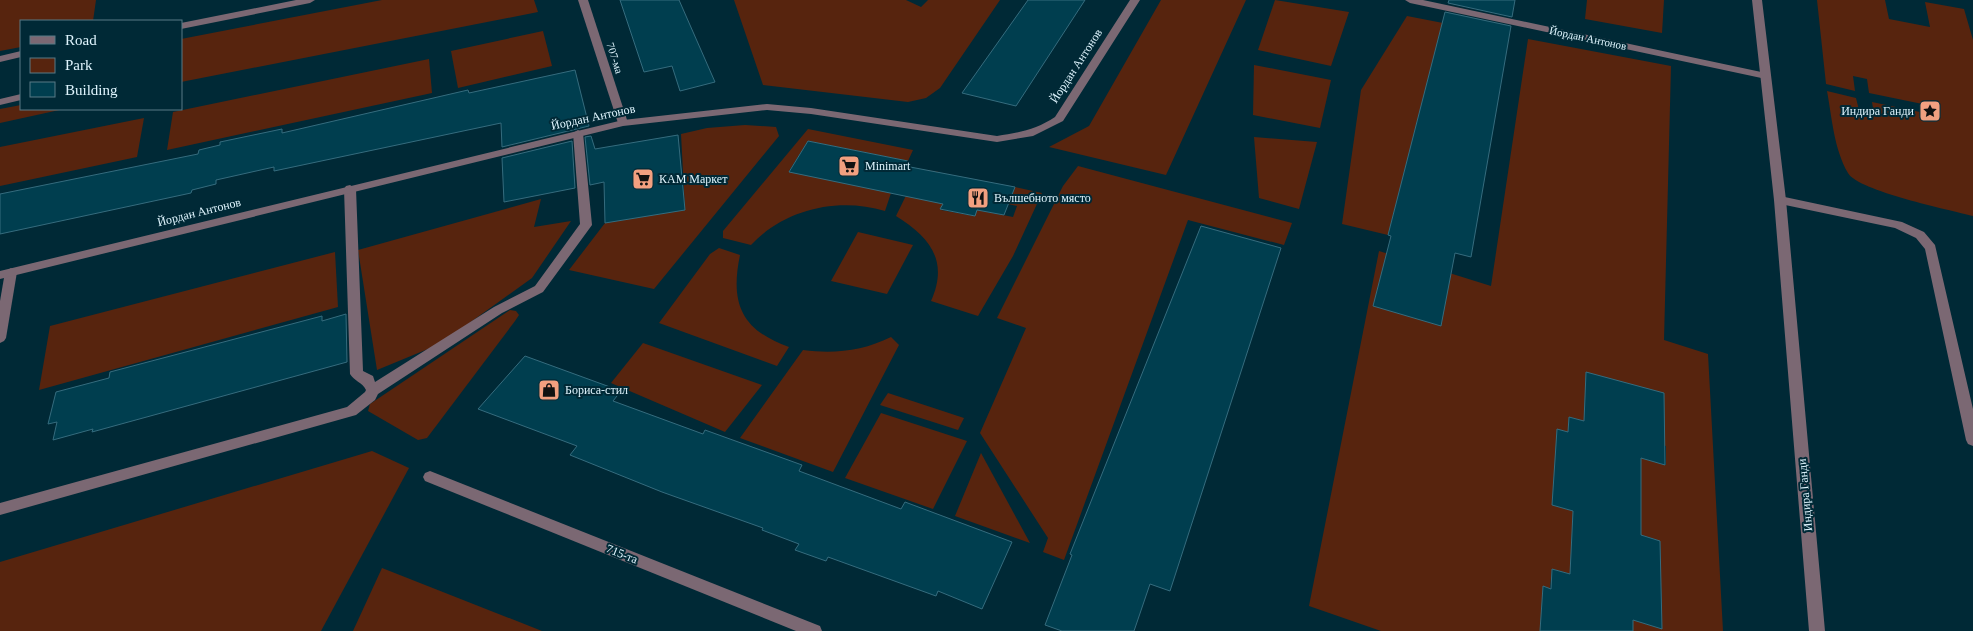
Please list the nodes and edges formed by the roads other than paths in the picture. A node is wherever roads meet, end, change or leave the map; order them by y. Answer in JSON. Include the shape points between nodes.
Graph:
{"nodes":[{"id":1,"x":310,"y":0,"type":"edge"},
{"id":2,"x":583,"y":0,"type":"edge"},
{"id":3,"x":1135,"y":0,"type":"edge"},
{"id":4,"x":1410,"y":0,"type":"edge"},
{"id":5,"x":1757,"y":0,"type":"edge"},
{"id":6,"x":182,"y":26,"type":"edge"},
{"id":7,"x":20,"y":54,"type":"edge"},
{"id":8,"x":0,"y":58,"type":"edge"},
{"id":9,"x":1766,"y":76,"type":"junction"},
{"id":10,"x":20,"y":97,"type":"edge"},
{"id":11,"x":0,"y":102,"type":"edge"},
{"id":12,"x":623,"y":123,"type":"junction"},
{"id":13,"x":578,"y":133,"type":"junction"},
{"id":14,"x":350,"y":189,"type":"junction"},
{"id":15,"x":1780,"y":200,"type":"junction"},
{"id":16,"x":6,"y":273,"type":"edge"},
{"id":17,"x":0,"y":338,"type":"edge"},
{"id":18,"x":373,"y":390,"type":"junction"},
{"id":19,"x":1973,"y":440,"type":"edge"},
{"id":20,"x":430,"y":477,"type":"dead end"},
{"id":21,"x":0,"y":509,"type":"edge"},
{"id":22,"x":814,"y":631,"type":"edge"},
{"id":23,"x":1817,"y":631,"type":"edge"}],
"edges":[{"from":1,"to":6,"type":"street"},
{"from":2,"to":12,"type":"street","name":"707-ма"},
{"from":3,"to":12,"type":"street","name":"Йордан Антонов","via":[[1058,119],[1023,136],[997,139],[820,112],[767,108]]},
{"from":4,"to":9,"type":"street","name":"Йордан Антонов"},
{"from":5,"to":9,"type":"street","name":"Индира Ганди"},
{"from":7,"to":8,"type":"street"},
{"from":9,"to":15,"type":"street","name":"Индира Ганди"},
{"from":10,"to":11,"type":"street"},
{"from":12,"to":13,"type":"street","name":"Йордан Антонов"},
{"from":13,"to":14,"type":"street","name":"Йордан Антонов"},
{"from":13,"to":18,"type":"street","via":[[586,225],[539,289],[498,310]]},
{"from":14,"to":16,"type":"street","name":"Йордан Антонов"},
{"from":14,"to":18,"type":"street","via":[[356,374],[368,380]]},
{"from":15,"to":19,"type":"street","via":[[1898,225],[1920,235],[1931,248]]},
{"from":15,"to":23,"type":"street","name":"Индира Ганди"},
{"from":16,"to":17,"type":"street"},
{"from":18,"to":21,"type":"street","via":[[351,411]]},
{"from":20,"to":22,"type":"street","name":"715-та"}]}
